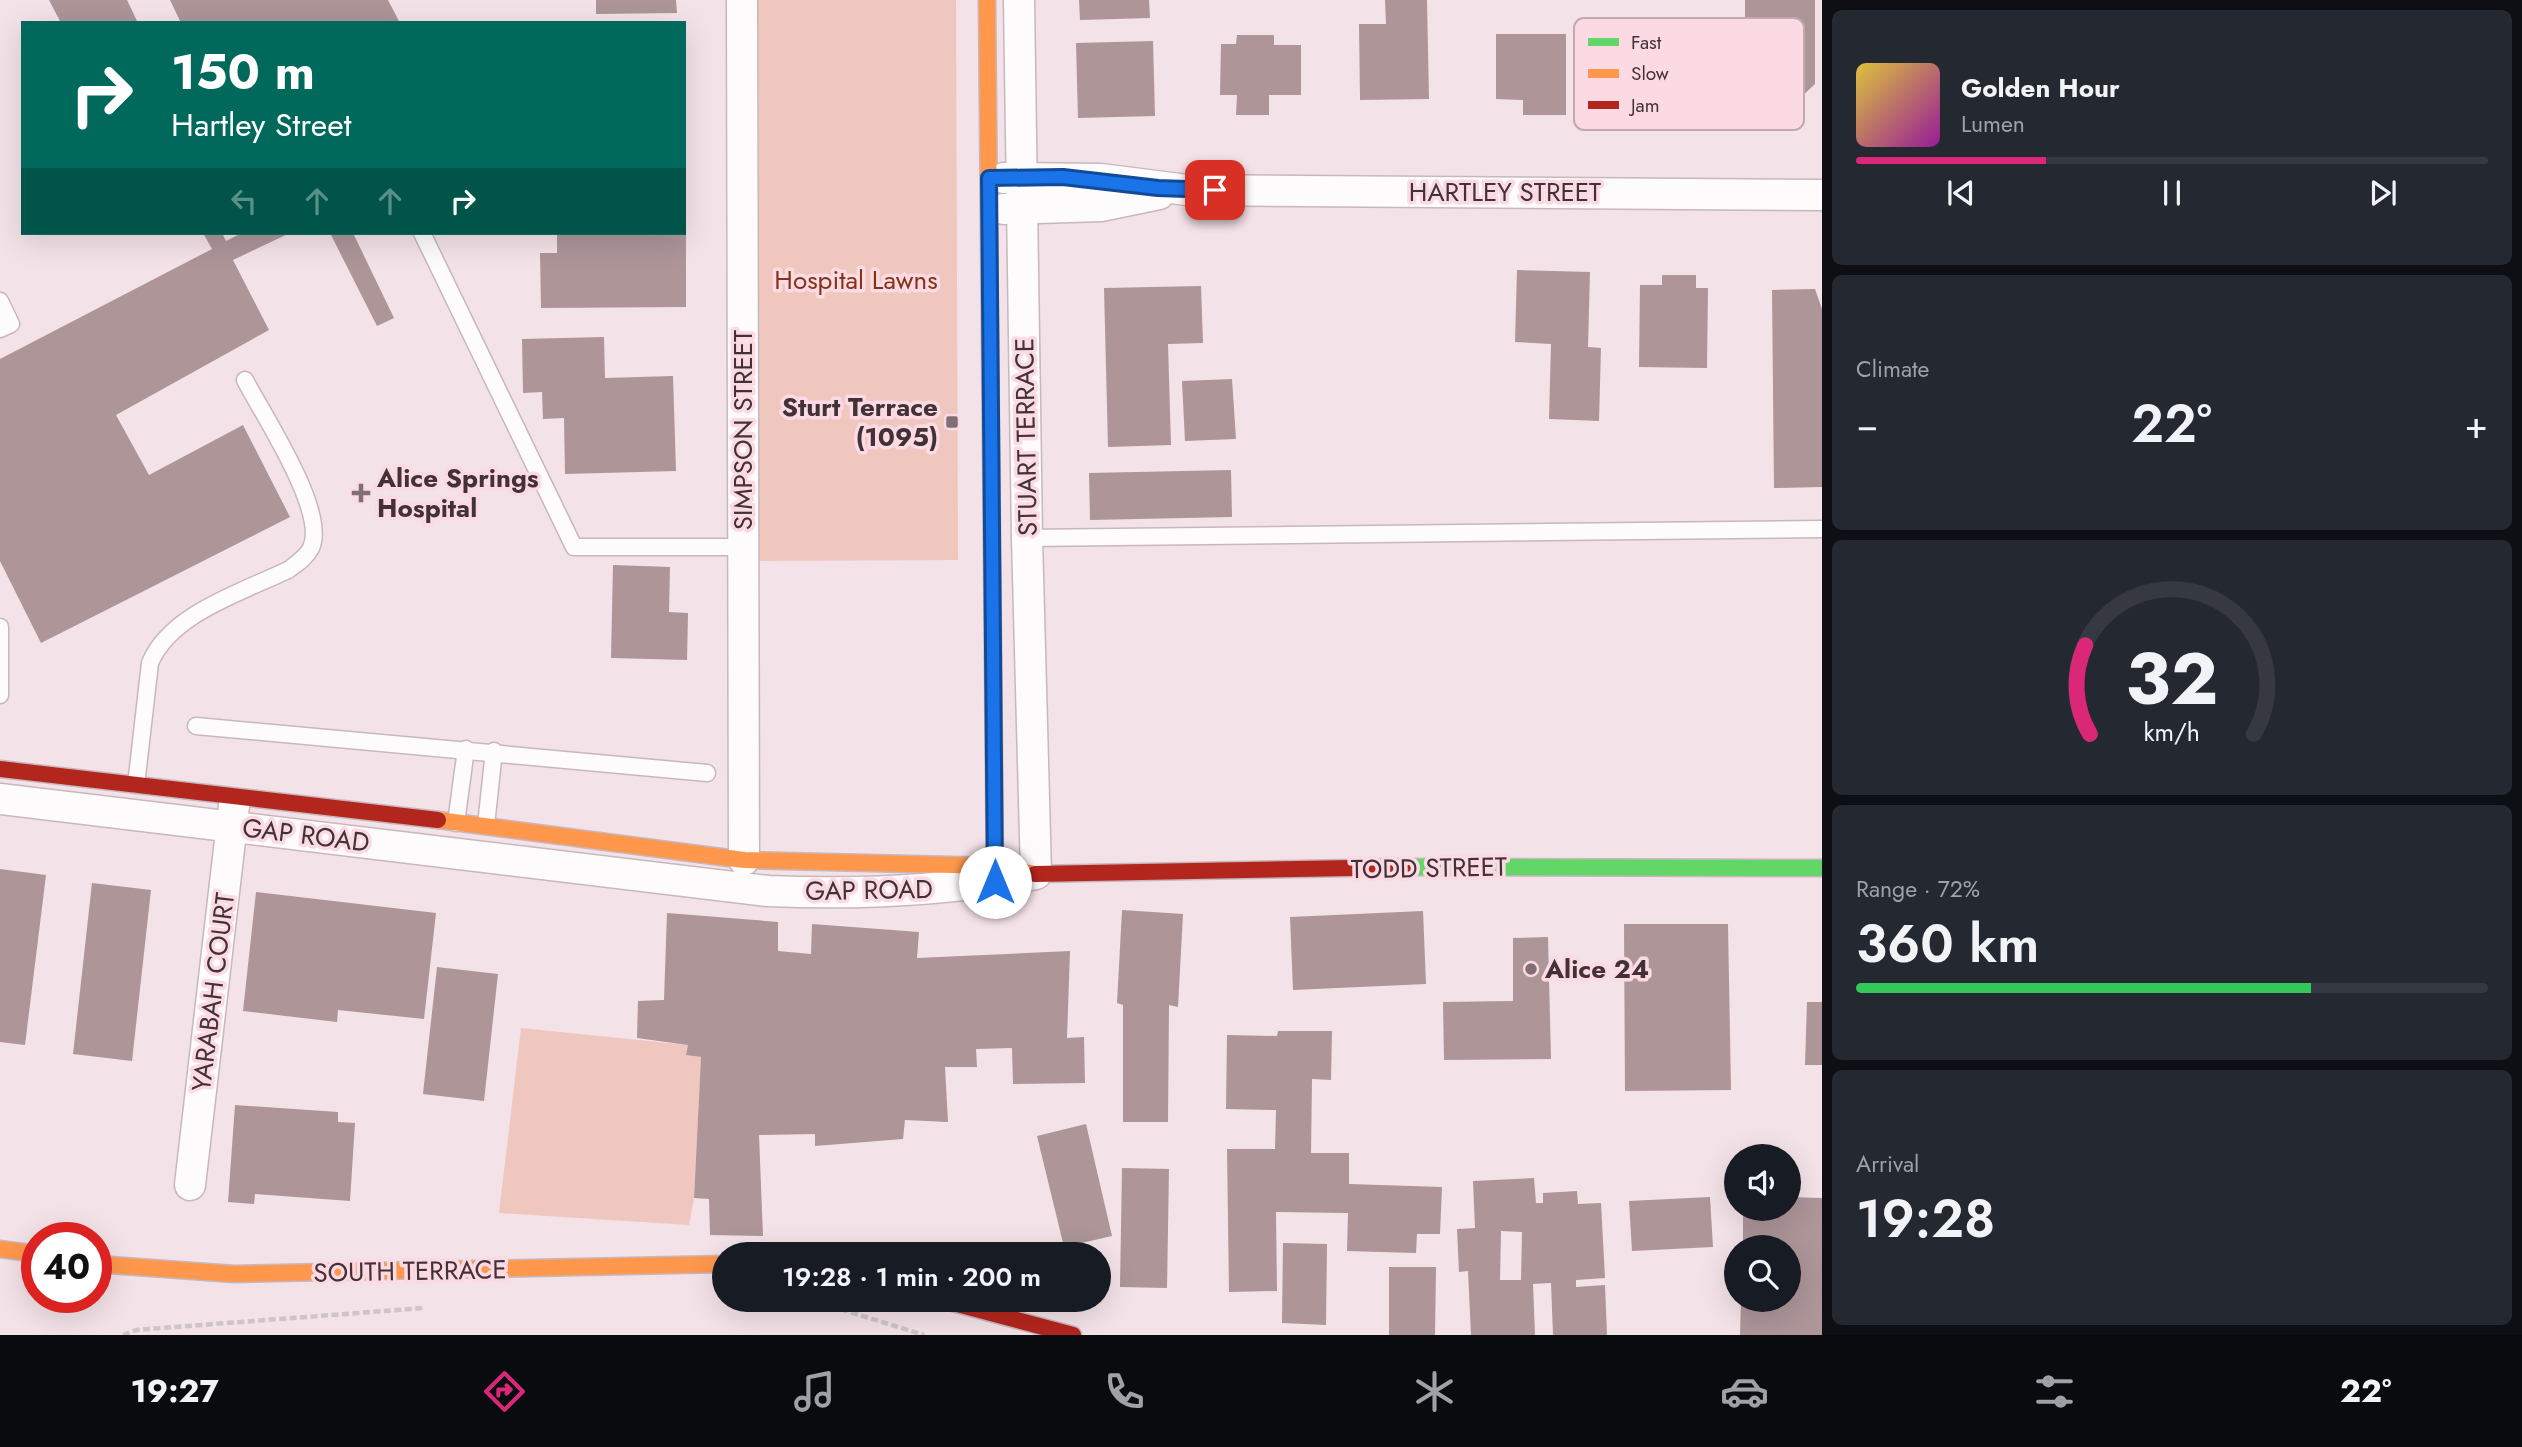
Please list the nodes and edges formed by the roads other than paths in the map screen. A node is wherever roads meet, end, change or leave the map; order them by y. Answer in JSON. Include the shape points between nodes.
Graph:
{"nodes":[{"id":1,"x":742,"y":0,"type":"edge"},
{"id":2,"x":987,"y":0,"type":"edge"},
{"id":3,"x":1019,"y":0,"type":"edge"},
{"id":4,"x":1024,"y":177,"type":"junction"},
{"id":5,"x":989,"y":178,"type":"junction"},
{"id":6,"x":1187,"y":190,"type":"junction"},
{"id":7,"x":1822,"y":195,"type":"edge"},
{"id":8,"x":1023,"y":209,"type":"junction"},
{"id":9,"x":989,"y":210,"type":"junction"},
{"id":10,"x":423,"y":235,"type":"edge"},
{"id":11,"x":0,"y":301,"type":"edge"},
{"id":12,"x":0,"y":329,"type":"edge"},
{"id":13,"x":245,"y":380,"type":"dead end"},
{"id":14,"x":1822,"y":529,"type":"edge"},
{"id":15,"x":1027,"y":538,"type":"junction"},
{"id":16,"x":743,"y":547,"type":"junction"},
{"id":17,"x":0,"y":626,"type":"edge"},
{"id":18,"x":0,"y":693,"type":"edge"},
{"id":19,"x":196,"y":726,"type":"dead end"},
{"id":20,"x":466,"y":749,"type":"junction"},
{"id":21,"x":494,"y":751,"type":"junction"},
{"id":22,"x":0,"y":769,"type":"edge"},
{"id":23,"x":707,"y":773,"type":"dead end"},
{"id":24,"x":0,"y":799,"type":"edge"},
{"id":25,"x":134,"y":800,"type":"junction"},
{"id":26,"x":233,"y":812,"type":"junction"},
{"id":27,"x":456,"y":824,"type":"junction"},
{"id":28,"x":486,"y":827,"type":"junction"},
{"id":29,"x":453,"y":854,"type":"junction"},
{"id":30,"x":483,"y":857,"type":"junction"},
{"id":31,"x":744,"y":860,"type":"junction"},
{"id":32,"x":1822,"y":868,"type":"edge"},
{"id":33,"x":995,"y":874,"type":"junction"},
{"id":34,"x":1036,"y":874,"type":"junction"},
{"id":35,"x":190,"y":1185,"type":"dead end"},
{"id":36,"x":0,"y":1249,"type":"edge"},
{"id":37,"x":21,"y":1252,"type":"edge"},
{"id":38,"x":712,"y":1264,"type":"edge"},
{"id":39,"x":112,"y":1266,"type":"edge"},
{"id":40,"x":988,"y":1312,"type":"edge"},
{"id":41,"x":1073,"y":1335,"type":"edge"}],
"edges":[{"from":1,"to":16,"type":"street","name":"SIMPSON STREET"},
{"from":2,"to":5,"type":"street","name":"STUART TERRACE"},
{"from":3,"to":4,"type":"street","name":"STUART TERRACE"},
{"from":4,"to":5,"type":"street","name":"HARTLEY STREET"},
{"from":4,"to":6,"type":"street","name":"HARTLEY STREET","via":[[1101,179]]},
{"from":4,"to":8,"type":"street","name":"STUART TERRACE"},
{"from":5,"to":9,"type":"street","name":"STUART TERRACE"},
{"from":6,"to":7,"type":"street","name":"HARTLEY STREET"},
{"from":6,"to":8,"type":"street","name":"HARTLEY STREET","via":[[1110,205]]},
{"from":8,"to":9,"type":"street","name":"HARTLEY STREET"},
{"from":8,"to":15,"type":"street","name":"STUART TERRACE"},
{"from":9,"to":33,"type":"street","name":"STUART TERRACE"},
{"from":10,"to":16,"type":"lane","via":[[574,547]]},
{"from":11,"to":12,"type":"lane","via":[[11,324]]},
{"from":13,"to":25,"type":"lane","via":[[305,494],[314,530],[312,547],[288,570],[186,620],[156,647],[150,663]]},
{"from":14,"to":15,"type":"lane"},
{"from":15,"to":34,"type":"street","name":"STUART TERRACE"},
{"from":16,"to":31,"type":"street","name":"SIMPSON STREET"},
{"from":17,"to":18,"type":"lane"},
{"from":19,"to":20,"type":"lane"},
{"from":20,"to":21,"type":"lane"},
{"from":20,"to":27,"type":"lane"},
{"from":21,"to":23,"type":"lane"},
{"from":21,"to":28,"type":"lane"},
{"from":22,"to":25,"type":"street","name":"GAP ROAD"},
{"from":24,"to":25,"type":"street","name":"GAP ROAD"},
{"from":25,"to":26,"type":"street","name":"GAP ROAD"},
{"from":26,"to":27,"type":"street","name":"GAP ROAD"},
{"from":26,"to":29,"type":"street","name":"GAP ROAD"},
{"from":26,"to":35,"type":"street","name":"YARABAH COURT"},
{"from":27,"to":28,"type":"street","name":"GAP ROAD"},
{"from":27,"to":29,"type":"lane"},
{"from":28,"to":30,"type":"lane"},
{"from":28,"to":31,"type":"street","name":"GAP ROAD"},
{"from":29,"to":30,"type":"street","name":"GAP ROAD"},
{"from":30,"to":33,"type":"street","name":"GAP ROAD","via":[[768,891],[938,890]]},
{"from":31,"to":33,"type":"street","name":"GAP ROAD"},
{"from":32,"to":34,"type":"street","name":"TODD STREET","via":[[1433,867]]},
{"from":33,"to":34,"type":"street","name":"GAP ROAD"},
{"from":36,"to":37,"type":"street"},
{"from":38,"to":39,"type":"street","name":"SOUTH TERRACE","via":[[234,1274]]},
{"from":40,"to":41,"type":"street"}]}
